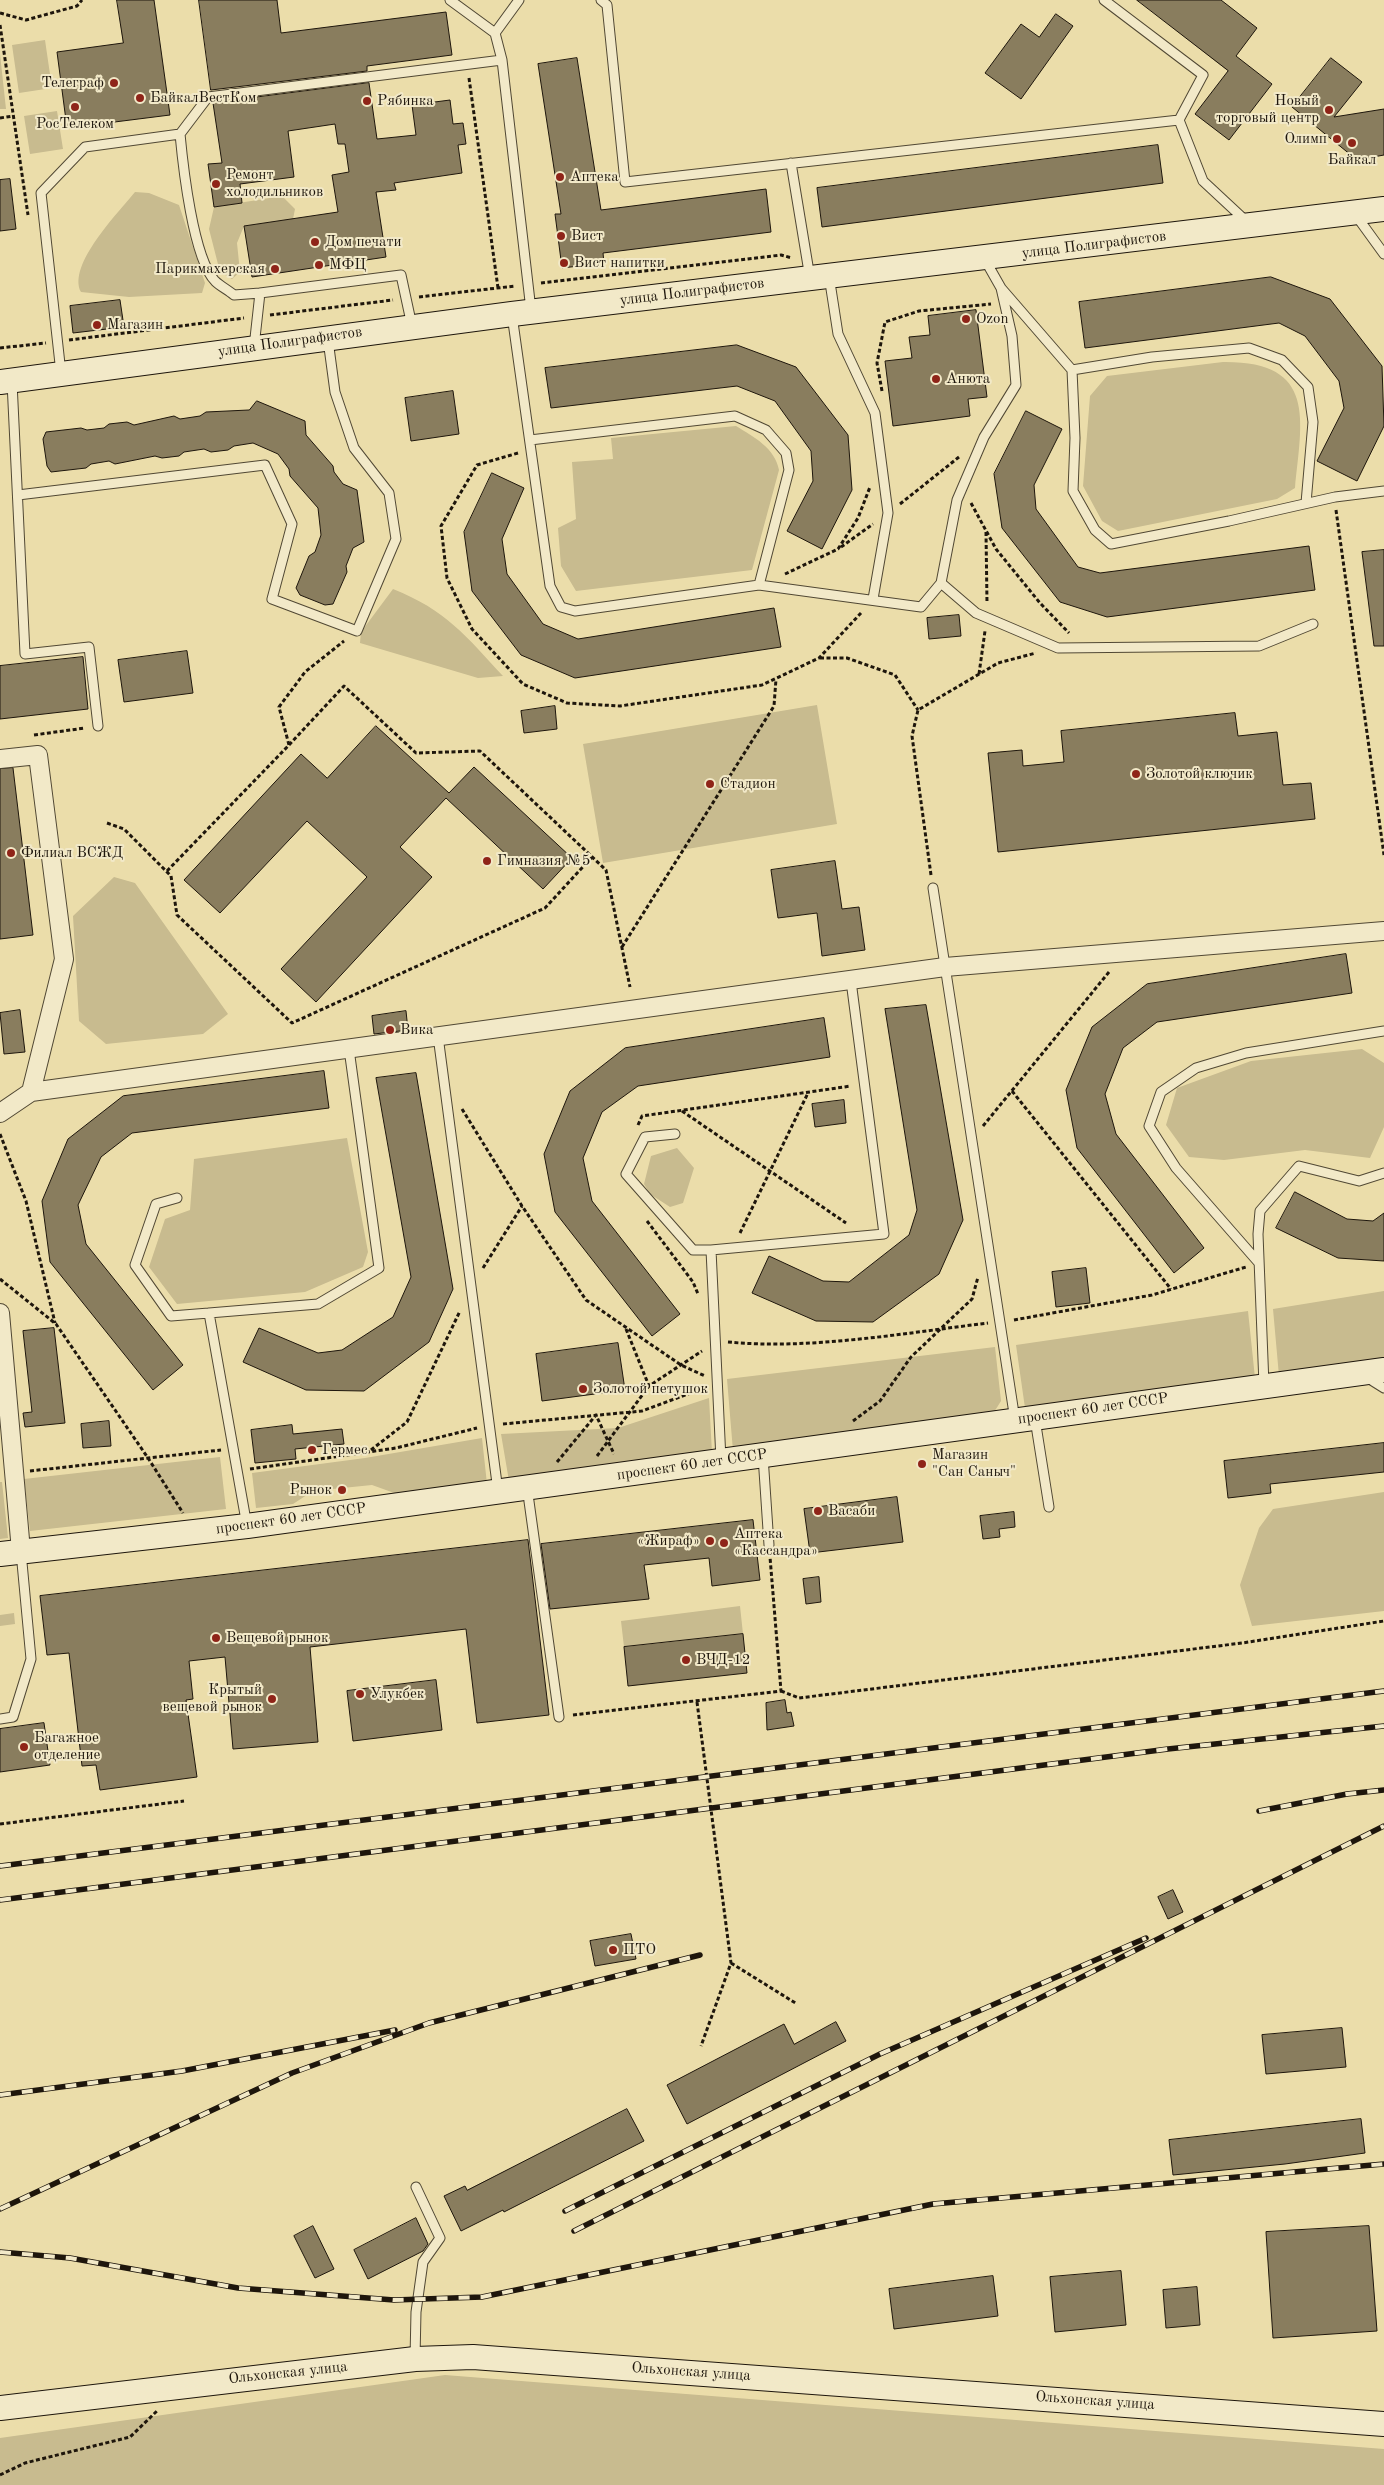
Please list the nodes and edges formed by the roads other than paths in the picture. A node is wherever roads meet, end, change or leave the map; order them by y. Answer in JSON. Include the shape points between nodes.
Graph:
{"nodes":[{"id":1,"x":450,"y":0,"type":"edge"},
{"id":2,"x":519,"y":0,"type":"edge"},
{"id":3,"x":601,"y":0,"type":"edge"},
{"id":4,"x":1104,"y":0,"type":"edge"},
{"id":5,"x":495,"y":33,"type":"junction"},
{"id":6,"x":502,"y":60,"type":"junction"},
{"id":7,"x":1179,"y":120,"type":"junction"},
{"id":8,"x":180,"y":134,"type":"junction"},
{"id":9,"x":791,"y":163,"type":"junction"},
{"id":10,"x":1384,"y":210,"type":"edge"},
{"id":11,"x":1355,"y":214,"type":"junction"},
{"id":12,"x":1251,"y":226,"type":"junction"},
{"id":13,"x":1381,"y":245,"type":"edge"},
{"id":14,"x":1384,"y":254,"type":"edge"},
{"id":15,"x":984,"y":258,"type":"junction"},
{"id":16,"x":816,"y":272,"type":"junction"},
{"id":17,"x":1001,"y":288,"type":"junction"},
{"id":18,"x":260,"y":293,"type":"junction"},
{"id":19,"x":522,"y":313,"type":"junction"},
{"id":20,"x":412,"y":326,"type":"junction"},
{"id":21,"x":327,"y":337,"type":"junction"},
{"id":22,"x":254,"y":347,"type":"junction"},
{"id":23,"x":1072,"y":370,"type":"junction"},
{"id":24,"x":61,"y":374,"type":"junction"},
{"id":25,"x":6,"y":381,"type":"edge"},
{"id":26,"x":530,"y":440,"type":"junction"},
{"id":27,"x":1384,"y":491,"type":"edge"},
{"id":28,"x":18,"y":495,"type":"junction"},
{"id":29,"x":1306,"y":503,"type":"junction"},
{"id":30,"x":941,"y":583,"type":"junction"},
{"id":31,"x":759,"y":585,"type":"junction"},
{"id":32,"x":873,"y":599,"type":"junction"},
{"id":33,"x":1313,"y":624,"type":"dead end"},
{"id":34,"x":98,"y":726,"type":"road end"},
{"id":35,"x":0,"y":760,"type":"edge"},
{"id":36,"x":933,"y":888,"type":"road end"},
{"id":37,"x":1384,"y":932,"type":"edge"},
{"id":38,"x":946,"y":967,"type":"junction"},
{"id":39,"x":851,"y":981,"type":"junction"},
{"id":40,"x":1384,"y":1031,"type":"edge"},
{"id":41,"x":438,"y":1036,"type":"junction"},
{"id":42,"x":349,"y":1049,"type":"junction"},
{"id":43,"x":31,"y":1092,"type":"junction"},
{"id":44,"x":0,"y":1113,"type":"edge"},
{"id":45,"x":675,"y":1134,"type":"dead end"},
{"id":46,"x":1384,"y":1173,"type":"edge"},
{"id":47,"x":177,"y":1198,"type":"dead end"},
{"id":48,"x":711,"y":1250,"type":"junction"},
{"id":49,"x":1259,"y":1263,"type":"junction"},
{"id":50,"x":0,"y":1313,"type":"edge"},
{"id":51,"x":209,"y":1313,"type":"junction"},
{"id":52,"x":1373,"y":1372,"type":"edge"},
{"id":53,"x":1264,"y":1386,"type":"junction"},
{"id":54,"x":1384,"y":1388,"type":"edge"},
{"id":55,"x":1025,"y":1418,"type":"junction"},
{"id":56,"x":763,"y":1455,"type":"junction"},
{"id":57,"x":721,"y":1461,"type":"junction"},
{"id":58,"x":527,"y":1487,"type":"junction"},
{"id":59,"x":498,"y":1491,"type":"junction"},
{"id":60,"x":1049,"y":1507,"type":"dead end"},
{"id":61,"x":247,"y":1526,"type":"junction"},
{"id":62,"x":769,"y":1545,"type":"dead end"},
{"id":63,"x":11,"y":1553,"type":"edge"},
{"id":64,"x":559,"y":1717,"type":"road end"},
{"id":65,"x":0,"y":1719,"type":"edge"},
{"id":66,"x":416,"y":2187,"type":"dead end"},
{"id":67,"x":415,"y":2359,"type":"junction"},
{"id":68,"x":0,"y":2408,"type":"edge"},
{"id":69,"x":1384,"y":2424,"type":"edge"}],
"edges":[{"from":1,"to":5,"type":"lane"},
{"from":2,"to":5,"type":"lane"},
{"from":3,"to":9,"type":"lane","via":[[607,5],[625,182]]},
{"from":4,"to":7,"type":"lane","via":[[1202,75]]},
{"from":5,"to":6,"type":"lane"},
{"from":6,"to":8,"type":"lane","via":[[208,97]]},
{"from":6,"to":19,"type":"lane","via":[[528,284]]},
{"from":7,"to":9,"type":"lane"},
{"from":7,"to":12,"type":"lane","via":[[1203,181]]},
{"from":8,"to":18,"type":"lane","via":[[185,188],[199,249],[214,280],[234,295]]},
{"from":8,"to":24,"type":"lane","via":[[85,147],[41,194]]},
{"from":9,"to":16,"type":"lane"},
{"from":10,"to":11,"type":"street","name":"улица Полиграфистов"},
{"from":11,"to":12,"type":"street","name":"улица Полиграфистов"},
{"from":11,"to":13,"type":"lane"},
{"from":12,"to":15,"type":"street","name":"улица Полиграфистов"},
{"from":13,"to":14,"type":"lane"},
{"from":15,"to":16,"type":"street","name":"улица Полиграфистов"},
{"from":15,"to":17,"type":"lane"},
{"from":16,"to":19,"type":"street","name":"улица Полиграфистов"},
{"from":16,"to":32,"type":"lane","via":[[838,334],[875,413],[888,513]]},
{"from":17,"to":23,"type":"lane"},
{"from":17,"to":30,"type":"lane","via":[[1012,336],[1016,385],[984,437],[957,500]]},
{"from":18,"to":20,"type":"lane","via":[[401,274]]},
{"from":18,"to":22,"type":"lane"},
{"from":19,"to":20,"type":"street","name":"улица Полиграфистов"},
{"from":19,"to":26,"type":"lane"},
{"from":20,"to":21,"type":"street","name":"улица Полиграфистов"},
{"from":21,"to":22,"type":"street","name":"улица Полиграфистов"},
{"from":21,"to":28,"type":"lane","via":[[335,392],[354,448],[389,493],[396,539],[357,631],[272,598],[292,524],[265,465]]},
{"from":22,"to":24,"type":"street","name":"улица Полиграфистов"},
{"from":23,"to":29,"type":"lane","via":[[1248,348],[1282,360],[1308,387],[1313,422]]},
{"from":23,"to":29,"type":"lane","via":[[1073,491],[1095,530],[1111,544]]},
{"from":24,"to":25,"type":"street","name":"улица Полиграфистов"},
{"from":25,"to":28,"type":"lane"},
{"from":26,"to":31,"type":"lane","via":[[550,586],[561,607],[575,611]]},
{"from":26,"to":31,"type":"lane","via":[[734,416],[766,430],[786,453],[789,470]]},
{"from":27,"to":29,"type":"lane"},
{"from":28,"to":34,"type":"lane","via":[[25,654],[89,647]]},
{"from":30,"to":32,"type":"lane","via":[[921,607]]},
{"from":30,"to":33,"type":"lane","via":[[976,613],[1058,648],[1259,646]]},
{"from":31,"to":32,"type":"lane"},
{"from":35,"to":43,"type":"street","via":[[38,755],[64,959]]},
{"from":36,"to":38,"type":"lane"},
{"from":37,"to":38,"type":"street"},
{"from":38,"to":39,"type":"street"},
{"from":38,"to":55,"type":"lane","via":[[972,1139]]},
{"from":39,"to":41,"type":"street"},
{"from":39,"to":48,"type":"lane","via":[[884,1234]]},
{"from":40,"to":49,"type":"lane","via":[[1246,1053],[1196,1068],[1161,1092],[1149,1126],[1176,1168]]},
{"from":41,"to":42,"type":"street"},
{"from":41,"to":59,"type":"lane"},
{"from":42,"to":43,"type":"street"},
{"from":42,"to":51,"type":"lane","via":[[379,1268],[318,1304]]},
{"from":43,"to":44,"type":"street"},
{"from":45,"to":48,"type":"lane","via":[[645,1137],[626,1174],[693,1250]]},
{"from":46,"to":49,"type":"lane","via":[[1359,1181],[1299,1166],[1260,1211]]},
{"from":47,"to":51,"type":"lane","via":[[156,1204],[135,1265],[171,1316]]},
{"from":48,"to":57,"type":"lane"},
{"from":49,"to":53,"type":"lane"},
{"from":50,"to":63,"type":"street","via":[[14,1473]]},
{"from":51,"to":61,"type":"lane"},
{"from":52,"to":53,"type":"street","name":"проспект 60 лет СССР"},
{"from":52,"to":54,"type":"lane"},
{"from":53,"to":55,"type":"street","name":"проспект 60 лет СССР"},
{"from":55,"to":56,"type":"street","name":"проспект 60 лет СССР"},
{"from":55,"to":60,"type":"lane"},
{"from":56,"to":57,"type":"street","name":"проспект 60 лет СССР"},
{"from":56,"to":62,"type":"lane"},
{"from":57,"to":58,"type":"street","name":"проспект 60 лет СССР"},
{"from":58,"to":59,"type":"street","name":"проспект 60 лет СССР"},
{"from":58,"to":64,"type":"lane"},
{"from":59,"to":61,"type":"street","name":"проспект 60 лет СССР"},
{"from":61,"to":63,"type":"street","name":"проспект 60 лет СССР"},
{"from":63,"to":65,"type":"lane","via":[[31,1659],[13,1717]]},
{"from":66,"to":67,"type":"lane","via":[[440,2238],[423,2262],[416,2312]]},
{"from":67,"to":68,"type":"street","name":"Ольхонская улица"},
{"from":67,"to":69,"type":"street","name":"Ольхонская улица","via":[[483,2357]]}]}
